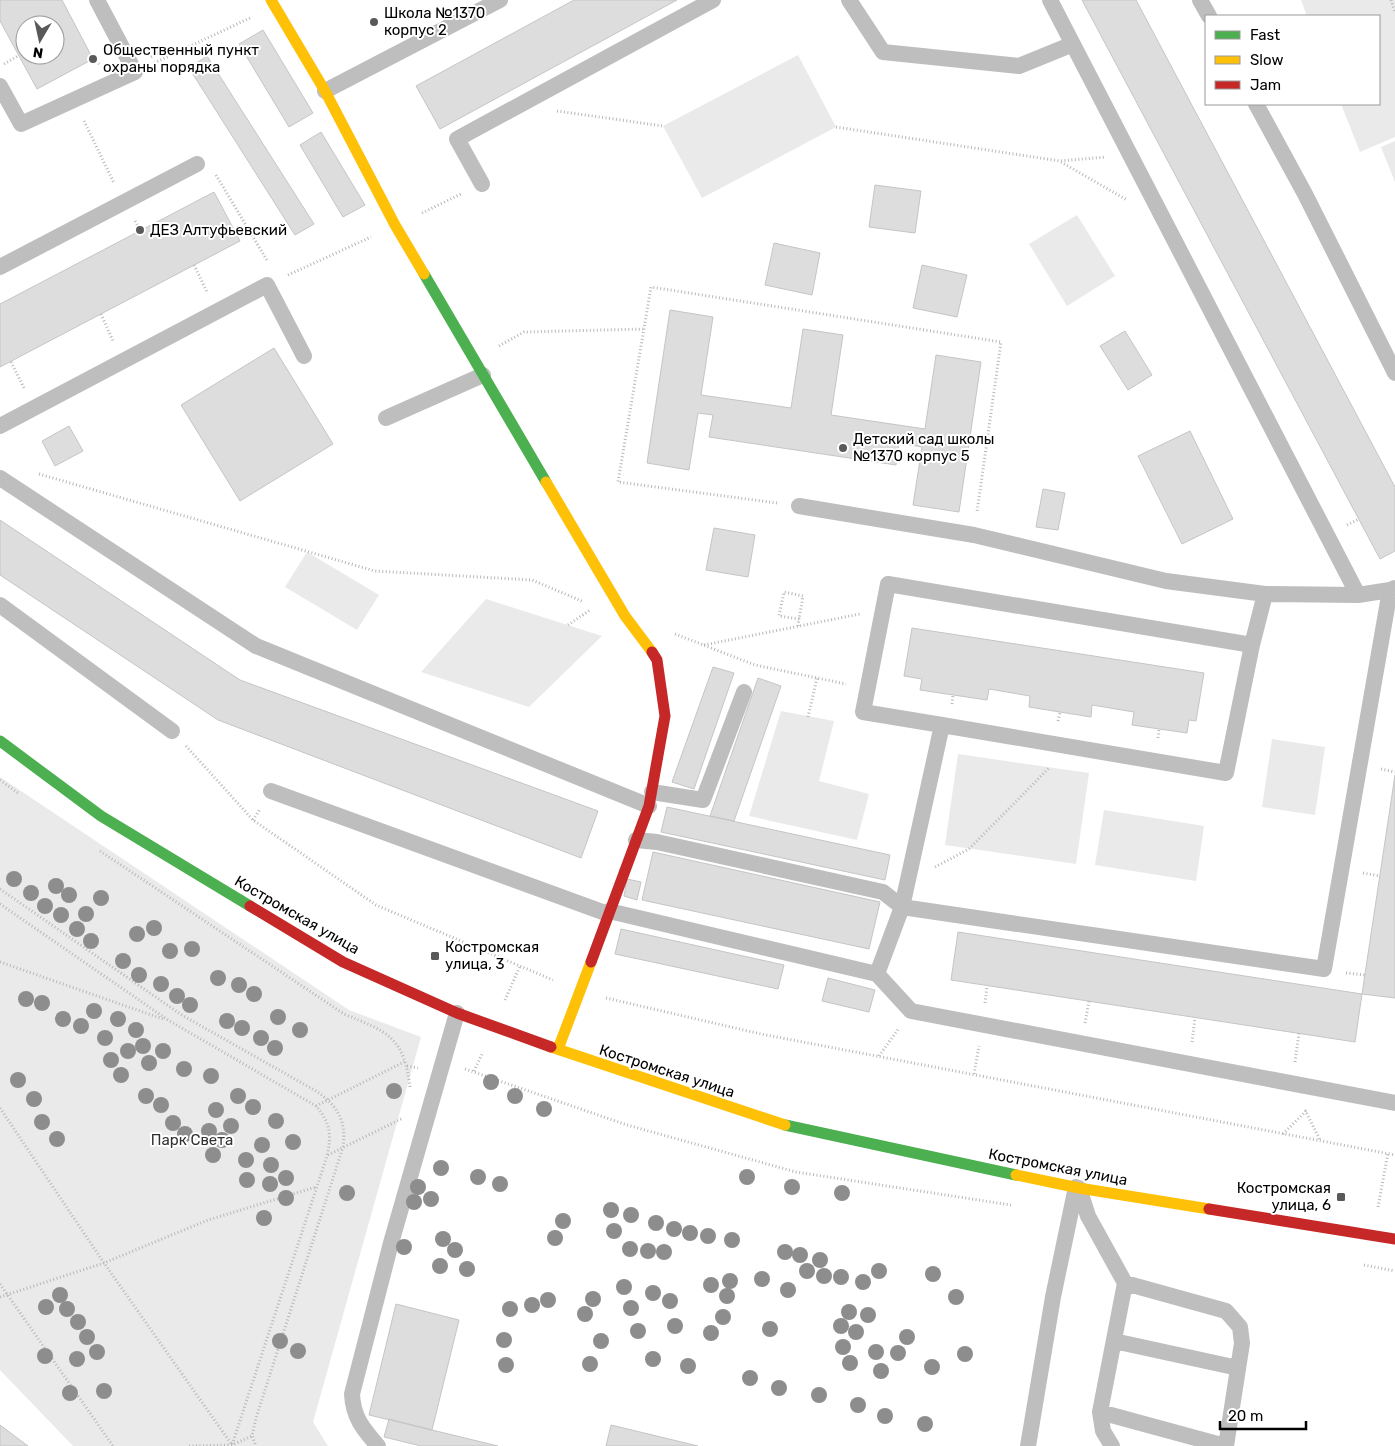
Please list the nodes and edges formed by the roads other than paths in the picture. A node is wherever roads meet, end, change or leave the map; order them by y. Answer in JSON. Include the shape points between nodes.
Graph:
{"nodes":[{"id":1,"x":96,"y":0,"type":"edge"},
{"id":2,"x":500,"y":0,"type":"edge"},
{"id":3,"x":713,"y":0,"type":"edge"},
{"id":4,"x":849,"y":0,"type":"edge"},
{"id":5,"x":1050,"y":0,"type":"edge"},
{"id":6,"x":1200,"y":0,"type":"edge"},
{"id":7,"x":273,"y":3,"type":"edge"},
{"id":8,"x":1208,"y":15,"type":"edge"},
{"id":9,"x":1073,"y":44,"type":"junction"},
{"id":10,"x":0,"y":86,"type":"edge"},
{"id":11,"x":325,"y":91,"type":"junction"},
{"id":12,"x":1257,"y":105,"type":"edge"},
{"id":13,"x":197,"y":164,"type":"road end"},
{"id":14,"x":482,"y":184,"type":"dead end"},
{"id":15,"x":0,"y":267,"type":"edge"},
{"id":16,"x":304,"y":356,"type":"dead end"},
{"id":17,"x":1395,"y":373,"type":"edge"},
{"id":18,"x":483,"y":375,"type":"junction"},
{"id":19,"x":386,"y":418,"type":"dead end"},
{"id":20,"x":0,"y":426,"type":"edge"},
{"id":21,"x":0,"y":478,"type":"edge"},
{"id":22,"x":799,"y":506,"type":"road end"},
{"id":23,"x":1392,"y":589,"type":"edge"},
{"id":24,"x":1265,"y":594,"type":"junction"},
{"id":25,"x":1358,"y":596,"type":"junction"},
{"id":26,"x":0,"y":605,"type":"edge"},
{"id":27,"x":1252,"y":645,"type":"junction"},
{"id":28,"x":744,"y":692,"type":"dead end"},
{"id":29,"x":942,"y":725,"type":"junction"},
{"id":30,"x":172,"y":731,"type":"road end"},
{"id":31,"x":0,"y":741,"type":"edge"},
{"id":32,"x":271,"y":791,"type":"dead end"},
{"id":33,"x":651,"y":799,"type":"junction"},
{"id":34,"x":636,"y":840,"type":"junction"},
{"id":35,"x":902,"y":906,"type":"junction"},
{"id":36,"x":609,"y":912,"type":"junction"},
{"id":37,"x":877,"y":974,"type":"junction"},
{"id":38,"x":457,"y":1013,"type":"junction"},
{"id":39,"x":558,"y":1049,"type":"junction"},
{"id":40,"x":1395,"y":1103,"type":"edge"},
{"id":41,"x":1078,"y":1187,"type":"junction"},
{"id":42,"x":1395,"y":1239,"type":"edge"},
{"id":43,"x":1125,"y":1283,"type":"junction"},
{"id":44,"x":1114,"y":1341,"type":"junction"},
{"id":45,"x":1238,"y":1368,"type":"junction"},
{"id":46,"x":1100,"y":1412,"type":"junction"},
{"id":47,"x":378,"y":1446,"type":"edge"},
{"id":48,"x":1028,"y":1446,"type":"edge"},
{"id":49,"x":1112,"y":1446,"type":"edge"},
{"id":50,"x":1226,"y":1446,"type":"edge"}],
"edges":[{"from":1,"to":10,"type":"lane","via":[[135,72],[20,124]]},
{"from":2,"to":11,"type":"lane"},
{"from":3,"to":14,"type":"lane","via":[[457,139]]},
{"from":4,"to":9,"type":"lane","via":[[882,52],[1019,66]]},
{"from":5,"to":9,"type":"lane"},
{"from":6,"to":8,"type":"lane"},
{"from":7,"to":11,"type":"street"},
{"from":9,"to":25,"type":"lane"},
{"from":11,"to":18,"type":"street","via":[[395,226]]},
{"from":12,"to":17,"type":"lane"},
{"from":13,"to":15,"type":"lane"},
{"from":16,"to":20,"type":"lane","via":[[267,285]]},
{"from":18,"to":19,"type":"lane"},
{"from":18,"to":33,"type":"street","via":[[625,616],[657,660],[665,716]]},
{"from":21,"to":33,"type":"lane","via":[[256,646]]},
{"from":22,"to":24,"type":"lane","via":[[974,535],[1166,582]]},
{"from":23,"to":25,"type":"lane"},
{"from":23,"to":35,"type":"lane","via":[[1324,970]]},
{"from":24,"to":25,"type":"lane"},
{"from":24,"to":27,"type":"lane"},
{"from":26,"to":30,"type":"lane"},
{"from":27,"to":29,"type":"lane","via":[[1226,773]]},
{"from":27,"to":29,"type":"lane","via":[[888,584],[863,712]]},
{"from":28,"to":33,"type":"lane","via":[[703,800]]},
{"from":29,"to":35,"type":"lane"},
{"from":31,"to":38,"type":"street","name":"Костромская улица","via":[[101,816],[343,962]]},
{"from":32,"to":36,"type":"lane"},
{"from":33,"to":34,"type":"street"},
{"from":34,"to":35,"type":"lane","via":[[882,892]]},
{"from":34,"to":36,"type":"street"},
{"from":35,"to":37,"type":"lane"},
{"from":36,"to":37,"type":"lane"},
{"from":36,"to":39,"type":"street"},
{"from":37,"to":40,"type":"lane","via":[[911,1011]]},
{"from":38,"to":39,"type":"street","name":"Костромская улица"},
{"from":38,"to":47,"type":"lane","via":[[391,1243],[352,1394],[352,1407],[358,1423]]},
{"from":39,"to":41,"type":"street","name":"Костромская улица","via":[[780,1124]]},
{"from":41,"to":42,"type":"street","name":"Костромская улица"},
{"from":41,"to":43,"type":"lane","via":[[1088,1216]]},
{"from":41,"to":48,"type":"lane","via":[[1053,1298]]},
{"from":43,"to":44,"type":"lane"},
{"from":43,"to":45,"type":"lane","via":[[1226,1311],[1240,1326],[1242,1343]]},
{"from":44,"to":45,"type":"lane"},
{"from":44,"to":46,"type":"lane"},
{"from":45,"to":50,"type":"lane"},
{"from":46,"to":49,"type":"lane","via":[[1103,1430]]},
{"from":46,"to":50,"type":"lane"}]}
